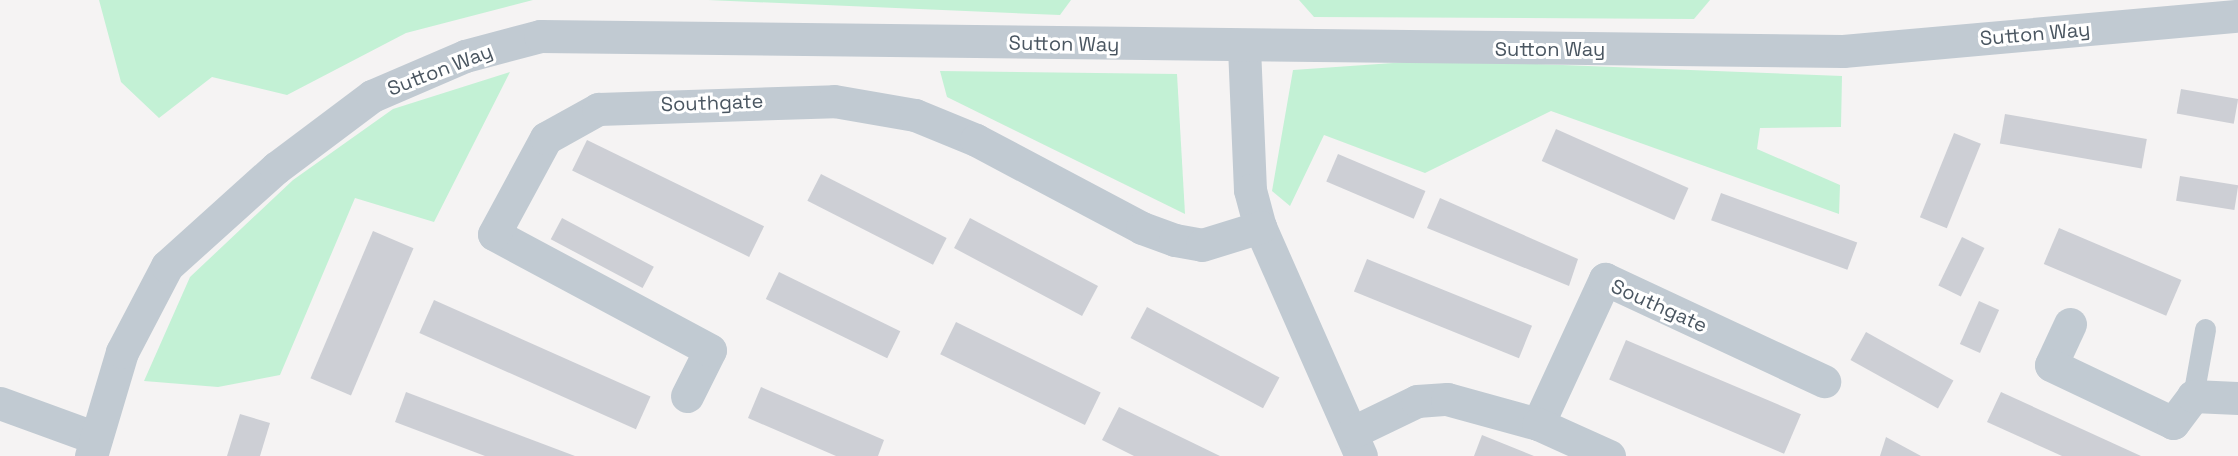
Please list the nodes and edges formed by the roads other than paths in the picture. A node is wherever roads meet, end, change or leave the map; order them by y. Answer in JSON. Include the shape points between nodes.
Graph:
{"nodes":[{"id":1,"x":2238,"y":16,"type":"edge"},
{"id":2,"x":1244,"y":47,"type":"junction"},
{"id":3,"x":1260,"y":227,"type":"junction"},
{"id":4,"x":2070,"y":324,"type":"dead end"},
{"id":5,"x":2205,"y":329,"type":"dead end"},
{"id":6,"x":1824,"y":381,"type":"dead end"},
{"id":7,"x":687,"y":396,"type":"dead end"},
{"id":8,"x":2193,"y":396,"type":"junction"},
{"id":9,"x":2238,"y":398,"type":"edge"},
{"id":10,"x":0,"y":403,"type":"edge"},
{"id":11,"x":1538,"y":424,"type":"junction"},
{"id":12,"x":1357,"y":444,"type":"edge"},
{"id":13,"x":93,"y":447,"type":"edge"},
{"id":14,"x":1609,"y":456,"type":"edge"}],
"edges":[{"from":1,"to":2,"type":"street","name":"Sutton Way","via":[[1843,51]]},
{"from":2,"to":3,"type":"street","via":[[1250,190]]},
{"from":2,"to":13,"type":"street","name":"Sutton Way","via":[[540,36],[465,56],[372,96],[276,168],[167,266],[122,352]]},
{"from":3,"to":7,"type":"street","name":"Southgate","via":[[1202,244],[1175,240],[1142,228],[976,140],[915,115],[834,101],[724,101],[598,109],[546,138],[494,234],[710,350]]},
{"from":3,"to":12,"type":"street"},
{"from":4,"to":8,"type":"street","via":[[2051,365],[2174,423]]},
{"from":5,"to":8,"type":"lane"},
{"from":6,"to":11,"type":"street","name":"Southgate","via":[[1605,279]]},
{"from":8,"to":9,"type":"street"},
{"from":10,"to":13,"type":"street"},
{"from":11,"to":12,"type":"street","via":[[1475,403],[1447,399],[1417,401]]},
{"from":11,"to":14,"type":"street"}]}
